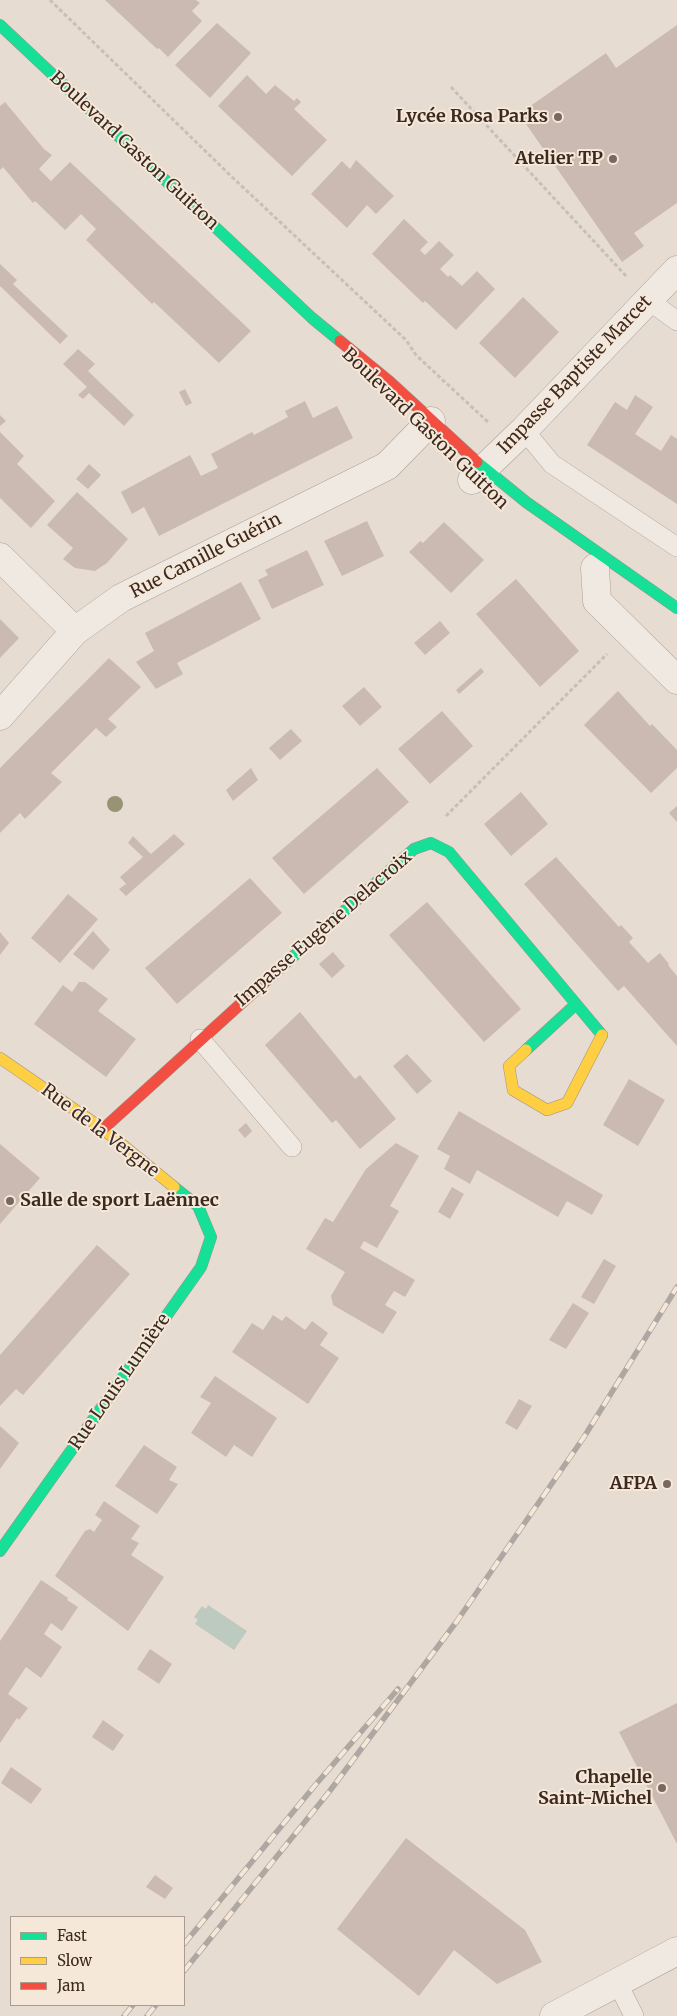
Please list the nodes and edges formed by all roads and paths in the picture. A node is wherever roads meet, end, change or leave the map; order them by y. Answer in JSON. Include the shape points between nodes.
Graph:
{"nodes":[{"id":1,"x":50,"y":0,"type":"edge"},
{"id":2,"x":3,"y":33,"type":"edge"},
{"id":3,"x":451,"y":87,"type":"dead end"},
{"id":4,"x":677,"y":270,"type":"edge"},
{"id":5,"x":648,"y":300,"type":"junction"},
{"id":6,"x":312,"y":318,"type":"junction"},
{"id":7,"x":677,"y":321,"type":"edge"},
{"id":8,"x":368,"y":379,"type":"dead end"},
{"id":9,"x":424,"y":428,"type":"junction"},
{"id":10,"x":518,"y":437,"type":"junction"},
{"id":11,"x":475,"y":477,"type":"junction"},
{"id":12,"x":677,"y":547,"type":"edge"},
{"id":13,"x":0,"y":557,"type":"edge"},
{"id":14,"x":591,"y":566,"type":"joint"},
{"id":15,"x":648,"y":589,"type":"junction"},
{"id":16,"x":677,"y":608,"type":"edge"},
{"id":17,"x":75,"y":631,"type":"junction"},
{"id":18,"x":630,"y":631,"type":"junction"},
{"id":19,"x":677,"y":680,"type":"edge"},
{"id":20,"x":0,"y":716,"type":"edge"},
{"id":21,"x":431,"y":843,"type":"junction"},
{"id":22,"x":576,"y":1005,"type":"junction"},
{"id":23,"x":200,"y":1039,"type":"junction"},
{"id":24,"x":0,"y":1058,"type":"edge"},
{"id":25,"x":103,"y":1129,"type":"junction"},
{"id":26,"x":292,"y":1147,"type":"dead end"},
{"id":27,"x":198,"y":1206,"type":"joint"},
{"id":28,"x":0,"y":1551,"type":"edge"},
{"id":29,"x":677,"y":1951,"type":"edge"},
{"id":30,"x":617,"y":1982,"type":"junction"},
{"id":31,"x":554,"y":2016,"type":"edge"},
{"id":32,"x":634,"y":2016,"type":"edge"}],
"edges":[{"from":1,"to":10,"type":"path","via":[[406,340],[416,355]]},
{"from":2,"to":6,"type":"street","name":"Boulevard Gaston Guitton"},
{"from":3,"to":5,"type":"path"},
{"from":4,"to":5,"type":"street","name":"Impasse Baptiste Marcet"},
{"from":5,"to":7,"type":"lane"},
{"from":5,"to":10,"type":"street","name":"Impasse Baptiste Marcet"},
{"from":6,"to":8,"type":"street","name":"Boulevard Gaston Guitton"},
{"from":6,"to":9,"type":"street","name":"Boulevard Gaston Guitton","via":[[390,382]]},
{"from":9,"to":11,"type":"street","name":"Boulevard Gaston Guitton"},
{"from":9,"to":17,"type":"street","name":"Rue Camille Guérin","via":[[387,466],[121,598]]},
{"from":10,"to":11,"type":"street","name":"Impasse Baptiste Marcet"},
{"from":10,"to":12,"type":"lane","via":[[552,464]]},
{"from":11,"to":15,"type":"street","name":"Boulevard Gaston Guitton","via":[[526,502]]},
{"from":13,"to":17,"type":"street"},
{"from":14,"to":15,"type":"street","name":"Boulevard Gaston Guitton"},
{"from":14,"to":18,"type":"street","via":[[597,601]]},
{"from":15,"to":16,"type":"street","name":"Boulevard Gaston Guitton"},
{"from":17,"to":20,"type":"street","name":"Rue Camille Guérin"},
{"from":18,"to":19,"type":"street"},
{"from":18,"to":21,"type":"path","via":[[446,814]]},
{"from":21,"to":22,"type":"street","name":"Impasse Eugène Delacroix","via":[[449,852]]},
{"from":21,"to":23,"type":"street","name":"Impasse Eugène Delacroix","via":[[414,849]]},
{"from":22,"to":22,"type":"street","name":"Impasse Eugène Delacroix","via":[[602,1034],[567,1103],[547,1110],[513,1090],[509,1066]]},
{"from":23,"to":25,"type":"street","name":"Impasse Eugène Delacroix"},
{"from":23,"to":26,"type":"lane"},
{"from":24,"to":25,"type":"street","name":"Rue de la Vergne"},
{"from":25,"to":27,"type":"street","name":"Rue de la Vergne"},
{"from":27,"to":28,"type":"street","name":"Rue Louis Lumière","via":[[211,1238],[201,1267]]},
{"from":29,"to":30,"type":"street"},
{"from":30,"to":31,"type":"street"},
{"from":30,"to":32,"type":"lane"}]}
